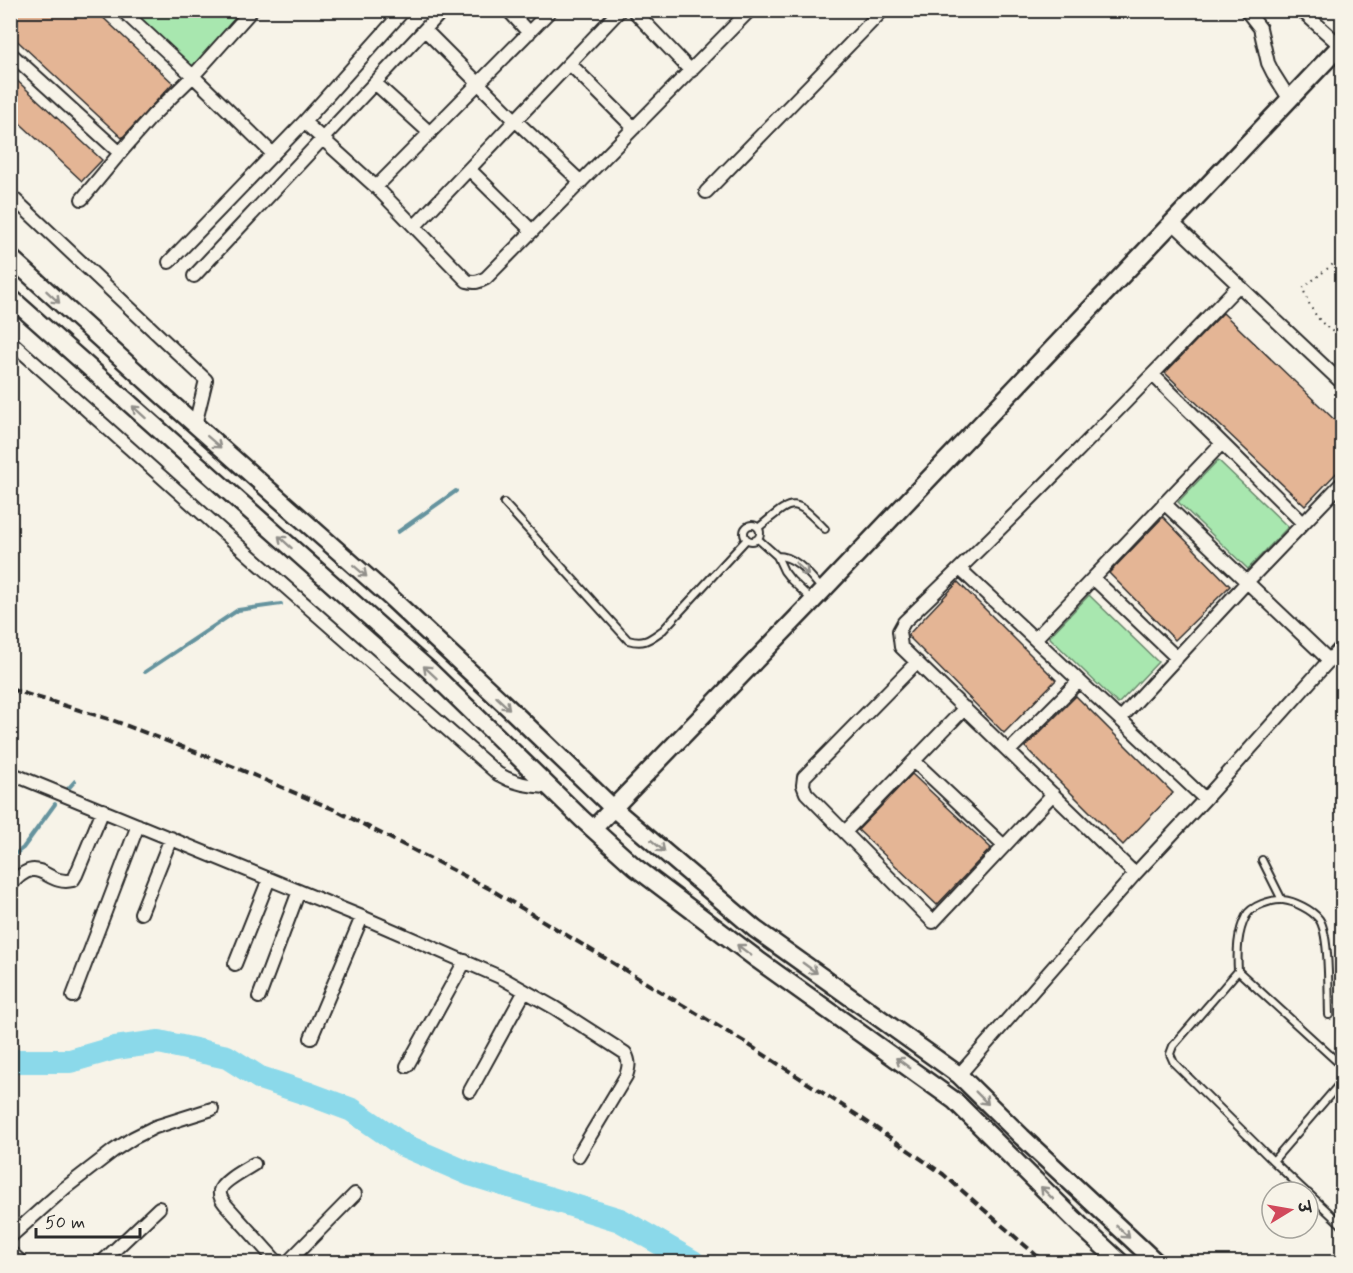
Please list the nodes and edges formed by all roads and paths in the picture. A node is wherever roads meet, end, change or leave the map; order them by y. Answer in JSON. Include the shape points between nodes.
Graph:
{"nodes":[{"id":1,"x":122,"y":10,"type":"edge"},
{"id":2,"x":404,"y":10,"type":"edge"},
{"id":3,"x":443,"y":10,"type":"edge"},
{"id":4,"x":508,"y":10,"type":"edge"},
{"id":5,"x":551,"y":10,"type":"edge"},
{"id":6,"x":620,"y":10,"type":"edge"},
{"id":7,"x":633,"y":10,"type":"edge"},
{"id":8,"x":750,"y":10,"type":"edge"},
{"id":9,"x":883,"y":10,"type":"edge"},
{"id":10,"x":1246,"y":10,"type":"edge"},
{"id":11,"x":1301,"y":10,"type":"edge"},
{"id":12,"x":250,"y":11,"type":"edge"},
{"id":13,"x":425,"y":30,"type":"junction"},
{"id":14,"x":529,"y":33,"type":"junction"},
{"id":15,"x":1342,"y":45,"type":"edge"},
{"id":16,"x":10,"y":53,"type":"edge"},
{"id":17,"x":570,"y":64,"type":"junction"},
{"id":18,"x":691,"y":71,"type":"junction"},
{"id":19,"x":193,"y":76,"type":"junction"},
{"id":20,"x":375,"y":83,"type":"junction"},
{"id":21,"x":478,"y":84,"type":"junction"},
{"id":22,"x":1290,"y":100,"type":"junction"},
{"id":23,"x":516,"y":120,"type":"junction"},
{"id":24,"x":304,"y":122,"type":"junction"},
{"id":25,"x":634,"y":128,"type":"junction"},
{"id":26,"x":430,"y":132,"type":"junction"},
{"id":27,"x":323,"y":140,"type":"junction"},
{"id":28,"x":120,"y":153,"type":"junction"},
{"id":29,"x":1342,"y":153,"type":"edge"},
{"id":30,"x":273,"y":154,"type":"junction"},
{"id":31,"x":1342,"y":162,"type":"edge"},
{"id":32,"x":469,"y":169,"type":"junction"},
{"id":33,"x":581,"y":182,"type":"junction"},
{"id":34,"x":376,"y":188,"type":"junction"},
{"id":35,"x":706,"y":192,"type":"dead end"},
{"id":36,"x":10,"y":195,"type":"edge"},
{"id":37,"x":82,"y":199,"type":"dead end"},
{"id":38,"x":1172,"y":222,"type":"junction"},
{"id":39,"x":415,"y":226,"type":"junction"},
{"id":40,"x":532,"y":231,"type":"junction"},
{"id":41,"x":10,"y":257,"type":"edge"},
{"id":42,"x":1342,"y":257,"type":"edge"},
{"id":43,"x":169,"y":262,"type":"dead end"},
{"id":44,"x":194,"y":276,"type":"dead end"},
{"id":45,"x":1239,"y":285,"type":"junction"},
{"id":46,"x":10,"y":297,"type":"edge"},
{"id":47,"x":1342,"y":336,"type":"edge"},
{"id":48,"x":10,"y":341,"type":"edge"},
{"id":49,"x":1153,"y":375,"type":"junction"},
{"id":50,"x":1342,"y":383,"type":"edge"},
{"id":51,"x":195,"y":425,"type":"junction"},
{"id":52,"x":1222,"y":442,"type":"junction"},
{"id":53,"x":1342,"y":483,"type":"edge"},
{"id":54,"x":504,"y":503,"type":"dead end"},
{"id":55,"x":1164,"y":503,"type":"junction"},
{"id":56,"x":1304,"y":523,"type":"junction"},
{"id":57,"x":758,"y":528,"type":"junction"},
{"id":58,"x":825,"y":529,"type":"dead end"},
{"id":59,"x":758,"y":539,"type":"junction"},
{"id":60,"x":746,"y":540,"type":"junction"},
{"id":61,"x":777,"y":556,"type":"junction"},
{"id":62,"x":960,"y":569,"type":"junction"},
{"id":63,"x":1093,"y":578,"type":"junction"},
{"id":64,"x":1247,"y":582,"type":"junction"},
{"id":65,"x":818,"y":595,"type":"junction"},
{"id":66,"x":1035,"y":639,"type":"junction"},
{"id":67,"x":1342,"y":646,"type":"edge"},
{"id":68,"x":1177,"y":658,"type":"junction"},
{"id":69,"x":1330,"y":661,"type":"junction"},
{"id":70,"x":917,"y":662,"type":"junction"},
{"id":71,"x":1079,"y":681,"type":"junction"},
{"id":72,"x":964,"y":708,"type":"junction"},
{"id":73,"x":1120,"y":719,"type":"junction"},
{"id":74,"x":1009,"y":751,"type":"junction"},
{"id":75,"x":914,"y":761,"type":"junction"},
{"id":76,"x":11,"y":773,"type":"edge"},
{"id":77,"x":549,"y":787,"type":"junction"},
{"id":78,"x":1053,"y":794,"type":"junction"},
{"id":79,"x":1205,"y":799,"type":"junction"},
{"id":80,"x":613,"y":808,"type":"junction"},
{"id":81,"x":103,"y":810,"type":"junction"},
{"id":82,"x":138,"y":825,"type":"junction"},
{"id":83,"x":593,"y":829,"type":"junction"},
{"id":84,"x":845,"y":832,"type":"junction"},
{"id":85,"x":171,"y":838,"type":"junction"},
{"id":86,"x":1004,"y":846,"type":"junction"},
{"id":87,"x":1262,"y":860,"type":"dead end"},
{"id":88,"x":1135,"y":874,"type":"junction"},
{"id":89,"x":269,"y":879,"type":"junction"},
{"id":90,"x":10,"y":886,"type":"edge"},
{"id":91,"x":299,"y":891,"type":"junction"},
{"id":92,"x":1282,"y":900,"type":"junction"},
{"id":93,"x":141,"y":913,"type":"dead end"},
{"id":94,"x":362,"y":917,"type":"junction"},
{"id":95,"x":465,"y":961,"type":"junction"},
{"id":96,"x":235,"y":964,"type":"dead end"},
{"id":97,"x":1238,"y":970,"type":"junction"},
{"id":98,"x":525,"y":991,"type":"junction"},
{"id":99,"x":74,"y":996,"type":"dead end"},
{"id":100,"x":260,"y":997,"type":"dead end"},
{"id":101,"x":1329,"y":1015,"type":"dead end"},
{"id":102,"x":311,"y":1038,"type":"dead end"},
{"id":103,"x":407,"y":1066,"type":"dead end"},
{"id":104,"x":1342,"y":1066,"type":"edge"},
{"id":105,"x":959,"y":1075,"type":"junction"},
{"id":106,"x":1342,"y":1081,"type":"edge"},
{"id":107,"x":470,"y":1091,"type":"dead end"},
{"id":108,"x":212,"y":1109,"type":"dead end"},
{"id":109,"x":578,"y":1156,"type":"dead end"},
{"id":110,"x":1273,"y":1161,"type":"junction"},
{"id":111,"x":254,"y":1164,"type":"dead end"},
{"id":112,"x":1293,"y":1180,"type":"edge"},
{"id":113,"x":355,"y":1194,"type":"dead end"},
{"id":114,"x":1320,"y":1205,"type":"edge"},
{"id":115,"x":159,"y":1208,"type":"dead end"},
{"id":116,"x":1342,"y":1226,"type":"edge"},
{"id":117,"x":10,"y":1237,"type":"edge"},
{"id":118,"x":10,"y":1252,"type":"edge"},
{"id":119,"x":21,"y":1263,"type":"edge"},
{"id":120,"x":102,"y":1263,"type":"edge"},
{"id":121,"x":277,"y":1263,"type":"edge"},
{"id":122,"x":288,"y":1263,"type":"edge"},
{"id":123,"x":1120,"y":1263,"type":"edge"},
{"id":124,"x":1156,"y":1263,"type":"edge"}],
"edges":[{"from":1,"to":19,"type":"street"},
{"from":2,"to":24,"type":"street"},
{"from":3,"to":13,"type":"street"},
{"from":4,"to":14,"type":"street"},
{"from":5,"to":14,"type":"street"},
{"from":6,"to":17,"type":"street"},
{"from":7,"to":18,"type":"street"},
{"from":8,"to":18,"type":"street"},
{"from":9,"to":35,"type":"street"},
{"from":10,"to":22,"type":"street","via":[[1260,28],[1268,63]]},
{"from":11,"to":15,"type":"street"},
{"from":12,"to":19,"type":"street"},
{"from":13,"to":20,"type":"street"},
{"from":13,"to":21,"type":"street"},
{"from":14,"to":21,"type":"street"},
{"from":15,"to":22,"type":"main road"},
{"from":16,"to":28,"type":"street"},
{"from":17,"to":23,"type":"street"},
{"from":17,"to":25,"type":"street"},
{"from":18,"to":25,"type":"street"},
{"from":19,"to":28,"type":"street"},
{"from":19,"to":30,"type":"street"},
{"from":20,"to":26,"type":"street"},
{"from":20,"to":27,"type":"street"},
{"from":21,"to":23,"type":"street"},
{"from":21,"to":26,"type":"street"},
{"from":22,"to":38,"type":"main road"},
{"from":23,"to":32,"type":"street"},
{"from":23,"to":33,"type":"street"},
{"from":24,"to":27,"type":"street"},
{"from":24,"to":30,"type":"street"},
{"from":25,"to":33,"type":"street"},
{"from":26,"to":34,"type":"street"},
{"from":27,"to":34,"type":"street"},
{"from":27,"to":44,"type":"street"},
{"from":28,"to":37,"type":"street"},
{"from":29,"to":31,"type":"path","via":[[1338,157]]},
{"from":30,"to":43,"type":"street"},
{"from":32,"to":39,"type":"street"},
{"from":32,"to":40,"type":"street"},
{"from":33,"to":40,"type":"street"},
{"from":34,"to":39,"type":"street"},
{"from":36,"to":51,"type":"street","via":[[207,380]]},
{"from":38,"to":45,"type":"street"},
{"from":38,"to":65,"type":"main road"},
{"from":39,"to":40,"type":"street","via":[[467,281],[474,282],[486,278]]},
{"from":41,"to":51,"type":"main road","one_way":true},
{"from":42,"to":47,"type":"path","via":[[1303,288],[1315,314]]},
{"from":45,"to":49,"type":"street"},
{"from":45,"to":50,"type":"street"},
{"from":77,"to":46,"type":"main road","one_way":true,"via":[[430,671]]},
{"from":48,"to":77,"type":"street","via":[[498,774],[529,786]]},
{"from":49,"to":52,"type":"street"},
{"from":49,"to":62,"type":"street"},
{"from":51,"to":80,"type":"main road","one_way":true,"via":[[390,597]]},
{"from":52,"to":55,"type":"street"},
{"from":52,"to":56,"type":"street"},
{"from":53,"to":56,"type":"street"},
{"from":54,"to":60,"type":"lane","via":[[628,639],[638,643],[663,630]]},
{"from":55,"to":63,"type":"street"},
{"from":55,"to":64,"type":"street"},
{"from":56,"to":64,"type":"street"},
{"from":57,"to":58,"type":"lane","via":[[790,505],[807,511]]},
{"from":57,"to":59,"type":"lane"},
{"from":57,"to":60,"type":"lane","via":[[746,527]]},
{"from":59,"to":60,"type":"lane"},
{"from":59,"to":61,"type":"lane"},
{"from":61,"to":65,"type":"lane","via":[[791,580]]},
{"from":61,"to":65,"type":"lane","one_way":true,"via":[[795,561]]},
{"from":62,"to":66,"type":"street"},
{"from":62,"to":70,"type":"street","via":[[899,631],[901,647]]},
{"from":63,"to":66,"type":"street"},
{"from":63,"to":68,"type":"street"},
{"from":64,"to":68,"type":"street"},
{"from":64,"to":69,"type":"street"},
{"from":65,"to":80,"type":"main road"},
{"from":66,"to":71,"type":"street"},
{"from":67,"to":69,"type":"street"},
{"from":68,"to":73,"type":"street"},
{"from":69,"to":79,"type":"street"},
{"from":70,"to":72,"type":"street"},
{"from":70,"to":84,"type":"street","via":[[804,777],[806,793]]},
{"from":71,"to":73,"type":"street"},
{"from":71,"to":74,"type":"street"},
{"from":72,"to":74,"type":"street"},
{"from":72,"to":75,"type":"street"},
{"from":73,"to":79,"type":"street"},
{"from":74,"to":78,"type":"street"},
{"from":75,"to":84,"type":"street"},
{"from":75,"to":86,"type":"street"},
{"from":76,"to":81,"type":"street"},
{"from":77,"to":83,"type":"main road"},
{"from":78,"to":86,"type":"street"},
{"from":78,"to":88,"type":"street"},
{"from":79,"to":88,"type":"street"},
{"from":80,"to":83,"type":"main road"},
{"from":80,"to":105,"type":"main road","one_way":true,"via":[[755,929]]},
{"from":81,"to":82,"type":"street"},
{"from":81,"to":90,"type":"street","via":[[73,880],[65,882],[32,869]]},
{"from":82,"to":85,"type":"street"},
{"from":82,"to":99,"type":"street"},
{"from":123,"to":83,"type":"main road","one_way":true,"via":[[955,1101],[758,960],[635,867]]},
{"from":84,"to":86,"type":"street","via":[[933,922]]},
{"from":85,"to":89,"type":"street"},
{"from":85,"to":93,"type":"street"},
{"from":87,"to":92,"type":"lane"},
{"from":88,"to":105,"type":"street"},
{"from":89,"to":91,"type":"street"},
{"from":89,"to":96,"type":"street"},
{"from":91,"to":94,"type":"street"},
{"from":91,"to":100,"type":"street"},
{"from":92,"to":97,"type":"lane","via":[[1258,905],[1247,914],[1237,951]]},
{"from":92,"to":101,"type":"lane","via":[[1305,907],[1319,919],[1325,933]]},
{"from":94,"to":95,"type":"street"},
{"from":94,"to":102,"type":"street"},
{"from":95,"to":98,"type":"street"},
{"from":95,"to":103,"type":"street"},
{"from":97,"to":104,"type":"lane"},
{"from":97,"to":110,"type":"lane","via":[[1170,1054],[1174,1063]]},
{"from":98,"to":107,"type":"street"},
{"from":98,"to":109,"type":"street","via":[[625,1053],[629,1060],[626,1076]]},
{"from":105,"to":124,"type":"main road","one_way":true},
{"from":106,"to":110,"type":"lane"},
{"from":108,"to":117,"type":"street","via":[[155,1127],[126,1142],[65,1188]]},
{"from":110,"to":112,"type":"lane"},
{"from":111,"to":121,"type":"street","via":[[222,1185],[220,1197]]},
{"from":113,"to":122,"type":"street"},
{"from":114,"to":116,"type":"lane"},
{"from":115,"to":120,"type":"street"},
{"from":118,"to":119,"type":"street"}]}
